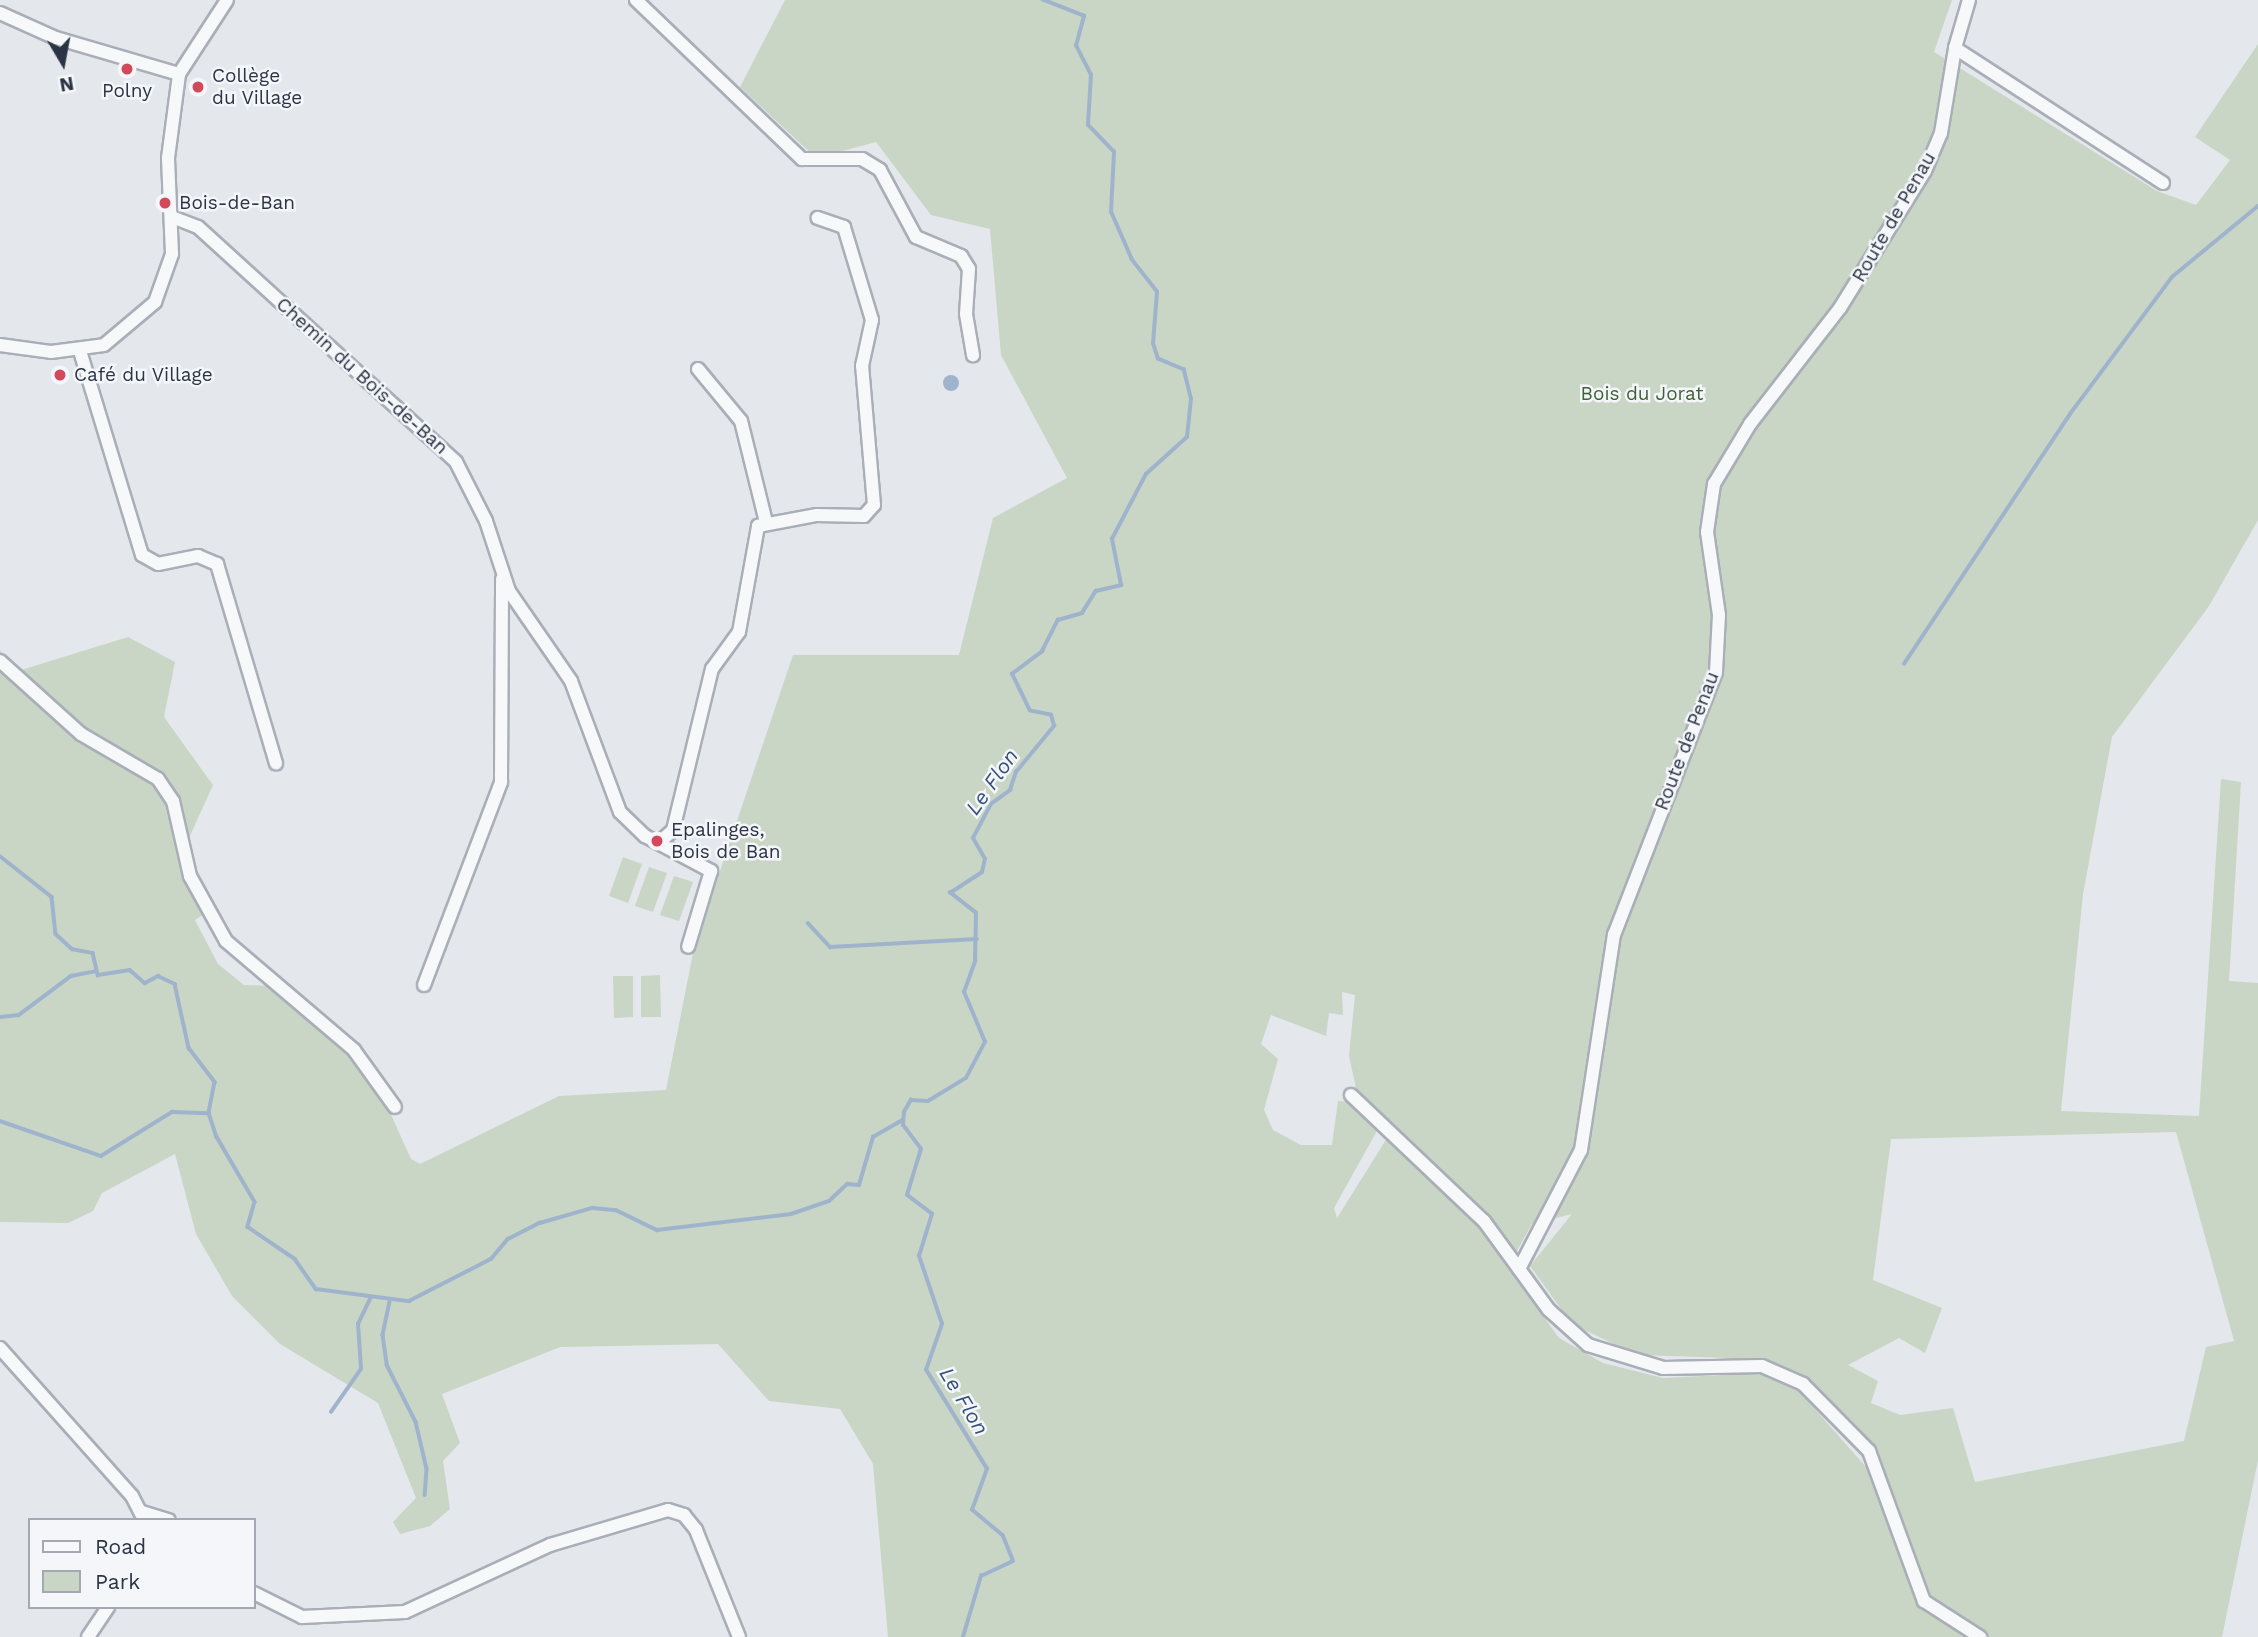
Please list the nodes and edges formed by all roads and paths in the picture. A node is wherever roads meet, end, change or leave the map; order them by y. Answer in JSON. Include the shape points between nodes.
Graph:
{"nodes":[{"id":1,"x":227,"y":0,"type":"edge"},
{"id":2,"x":636,"y":0,"type":"edge"},
{"id":3,"x":1969,"y":0,"type":"edge"},
{"id":4,"x":0,"y":13,"type":"edge"},
{"id":5,"x":1955,"y":48,"type":"junction"},
{"id":6,"x":178,"y":74,"type":"junction"},
{"id":7,"x":2163,"y":183,"type":"dead end"},
{"id":8,"x":172,"y":217,"type":"junction"},
{"id":9,"x":818,"y":218,"type":"dead end"},
{"id":10,"x":0,"y":345,"type":"edge"},
{"id":11,"x":80,"y":351,"type":"junction"},
{"id":12,"x":973,"y":355,"type":"dead end"},
{"id":13,"x":698,"y":369,"type":"dead end"},
{"id":14,"x":766,"y":522,"type":"junction"},
{"id":15,"x":503,"y":575,"type":"junction"},
{"id":16,"x":0,"y":661,"type":"edge"},
{"id":17,"x":276,"y":764,"type":"dead end"},
{"id":18,"x":662,"y":840,"type":"junction"},
{"id":19,"x":688,"y":947,"type":"dead end"},
{"id":20,"x":424,"y":985,"type":"dead end"},
{"id":21,"x":1352,"y":1095,"type":"dead end"},
{"id":22,"x":395,"y":1107,"type":"dead end"},
{"id":23,"x":1519,"y":1269,"type":"junction"},
{"id":24,"x":0,"y":1348,"type":"edge"},
{"id":25,"x":143,"y":1516,"type":"edge"},
{"id":26,"x":256,"y":1594,"type":"edge"},
{"id":27,"x":107,"y":1609,"type":"edge"},
{"id":28,"x":88,"y":1637,"type":"edge"},
{"id":29,"x":739,"y":1637,"type":"edge"},
{"id":30,"x":1980,"y":1637,"type":"edge"}],
"edges":[{"from":1,"to":6,"type":"street"},
{"from":2,"to":12,"type":"street","via":[[802,159],[862,159],[880,170],[916,237],[961,256],[969,269],[966,314]]},
{"from":3,"to":5,"type":"street","name":"Route de Penau"},
{"from":4,"to":6,"type":"street","via":[[56,38]]},
{"from":5,"to":7,"type":"street"},
{"from":5,"to":23,"type":"street","name":"Route de Penau","via":[[1941,133],[1925,171],[1840,308],[1750,424],[1714,484],[1707,532],[1719,615],[1716,672],[1614,935],[1581,1150]]},
{"from":6,"to":8,"type":"street","via":[[168,158]]},
{"from":8,"to":11,"type":"street","via":[[168,274],[155,302],[126,332]]},
{"from":8,"to":15,"type":"street","name":"Chemin du Bois-de-Ban","via":[[198,227],[438,442],[472,488]]},
{"from":9,"to":14,"type":"street","via":[[844,228],[872,320],[862,366],[874,505],[864,516]]},
{"from":10,"to":11,"type":"street"},
{"from":11,"to":17,"type":"street","via":[[142,555],[158,564],[198,556],[217,564]]},
{"from":13,"to":14,"type":"street","via":[[741,421]]},
{"from":14,"to":18,"type":"street","via":[[755,532],[739,632],[712,669],[673,830]]},
{"from":15,"to":18,"type":"street","name":"Chemin du Bois-de-Ban","via":[[519,607],[560,659],[620,812],[645,836]]},
{"from":15,"to":20,"type":"street","name":"Chemin du Bois-de-Ban","via":[[501,782]]},
{"from":16,"to":22,"type":"street","via":[[81,734],[158,779],[173,801],[190,876],[226,942],[354,1050]]},
{"from":18,"to":19,"type":"street","name":"Chemin du Bois-de-Ban","via":[[712,874]]},
{"from":21,"to":23,"type":"street","via":[[1484,1221]]},
{"from":23,"to":30,"type":"street","via":[[1567,1330],[1607,1354],[1663,1368],[1762,1366],[1803,1384],[1868,1451],[1924,1601]]},
{"from":24,"to":25,"type":"street"},
{"from":26,"to":29,"type":"street","via":[[302,1617],[405,1612],[550,1545],[668,1510],[684,1515],[696,1530]]},
{"from":27,"to":28,"type":"street"}]}
